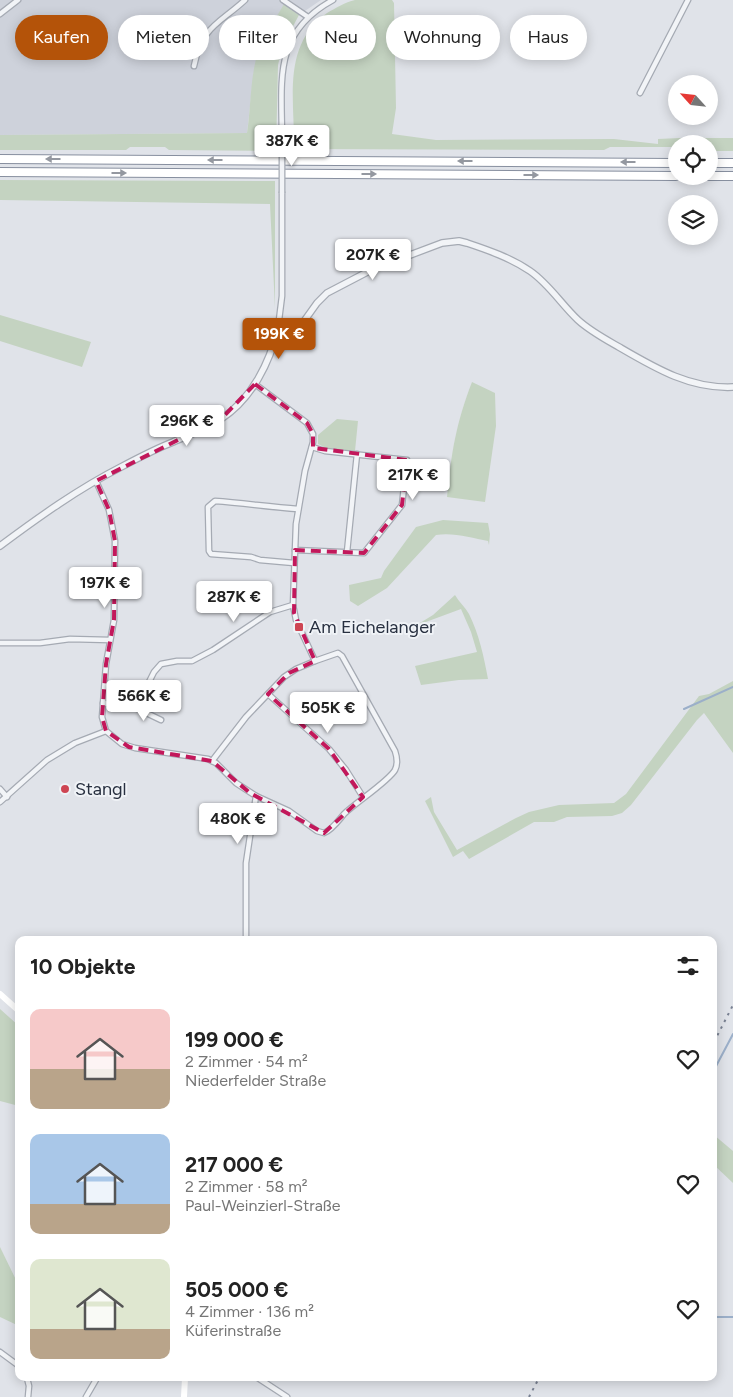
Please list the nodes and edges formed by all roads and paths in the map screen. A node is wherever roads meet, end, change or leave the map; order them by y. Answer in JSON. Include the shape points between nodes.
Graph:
{"nodes":[{"id":1,"x":18,"y":0,"type":"edge"},
{"id":2,"x":245,"y":0,"type":"edge"},
{"id":3,"x":283,"y":0,"type":"edge"},
{"id":4,"x":333,"y":0,"type":"edge"},
{"id":5,"x":688,"y":0,"type":"edge"},
{"id":6,"x":0,"y":14,"type":"edge"},
{"id":7,"x":311,"y":15,"type":"edge"},
{"id":8,"x":306,"y":16,"type":"edge"},
{"id":9,"x":306,"y":20,"type":"edge"},
{"id":10,"x":194,"y":66,"type":"dead end"},
{"id":11,"x":640,"y":92,"type":"dead end"},
{"id":12,"x":0,"y":159,"type":"edge"},
{"id":13,"x":668,"y":163,"type":"edge"},
{"id":14,"x":718,"y":163,"type":"edge"},
{"id":15,"x":733,"y":163,"type":"edge"},
{"id":16,"x":0,"y":172,"type":"edge"},
{"id":17,"x":668,"y":176,"type":"edge"},
{"id":18,"x":718,"y":176,"type":"edge"},
{"id":19,"x":733,"y":176,"type":"edge"},
{"id":20,"x":278,"y":328,"type":"junction"},
{"id":21,"x":255,"y":384,"type":"junction"},
{"id":22,"x":733,"y":387,"type":"edge"},
{"id":23,"x":312,"y":447,"type":"junction"},
{"id":24,"x":357,"y":454,"type":"junction"},
{"id":25,"x":96,"y":481,"type":"junction"},
{"id":26,"x":298,"y":509,"type":"junction"},
{"id":27,"x":0,"y":546,"type":"edge"},
{"id":28,"x":295,"y":550,"type":"junction"},
{"id":29,"x":346,"y":552,"type":"junction"},
{"id":30,"x":294,"y":563,"type":"junction"},
{"id":31,"x":293,"y":605,"type":"junction"},
{"id":32,"x":110,"y":640,"type":"junction"},
{"id":33,"x":0,"y":643,"type":"edge"},
{"id":34,"x":315,"y":661,"type":"junction"},
{"id":35,"x":268,"y":694,"type":"junction"},
{"id":36,"x":103,"y":703,"type":"junction"},
{"id":37,"x":136,"y":708,"type":"junction"},
{"id":38,"x":161,"y":720,"type":"dead end"},
{"id":39,"x":106,"y":731,"type":"junction"},
{"id":40,"x":212,"y":761,"type":"junction"},
{"id":41,"x":0,"y":789,"type":"edge"},
{"id":42,"x":256,"y":796,"type":"junction"},
{"id":43,"x":7,"y":797,"type":"junction"},
{"id":44,"x":363,"y":797,"type":"junction"},
{"id":45,"x":0,"y":802,"type":"edge"},
{"id":46,"x":246,"y":936,"type":"edge"},
{"id":47,"x":0,"y":994,"type":"edge"},
{"id":48,"x":15,"y":1007,"type":"edge"},
{"id":49,"x":0,"y":1352,"type":"edge"},
{"id":50,"x":15,"y":1363,"type":"edge"},
{"id":51,"x":29,"y":1381,"type":"edge"},
{"id":52,"x":96,"y":1381,"type":"edge"},
{"id":53,"x":185,"y":1381,"type":"edge"},
{"id":54,"x":263,"y":1381,"type":"edge"},
{"id":55,"x":28,"y":1397,"type":"edge"},
{"id":56,"x":86,"y":1397,"type":"edge"},
{"id":57,"x":184,"y":1397,"type":"edge"},
{"id":58,"x":287,"y":1397,"type":"edge"}],
"edges":[{"from":1,"to":6,"type":"street"},
{"from":2,"to":10,"type":"street","via":[[206,33],[197,50]]},
{"from":3,"to":8,"type":"street"},
{"from":4,"to":7,"type":"street"},
{"from":5,"to":11,"type":"street"},
{"from":9,"to":20,"type":"street","bridge":true,"via":[[294,35],[282,70],[282,296]]},
{"from":13,"to":12,"type":"highway","one_way":true},
{"from":14,"to":15,"type":"highway"},
{"from":16,"to":17,"type":"highway","one_way":true},
{"from":18,"to":19,"type":"highway"},
{"from":20,"to":21,"type":"street","via":[[272,351]]},
{"from":20,"to":22,"type":"street","via":[[295,328],[302,324],[327,294],[373,269],[434,246],[459,241],[528,270],[544,282],[580,322],[643,361],[686,381]]},
{"from":21,"to":23,"type":"street","via":[[307,423],[313,434]]},
{"from":21,"to":25,"type":"street","via":[[222,418]]},
{"from":23,"to":24,"type":"street"},
{"from":23,"to":26,"type":"street"},
{"from":24,"to":29,"type":"street"},
{"from":24,"to":29,"type":"street","via":[[407,460],[404,498],[398,512],[364,553]]},
{"from":25,"to":27,"type":"street"},
{"from":25,"to":32,"type":"street","via":[[109,510],[115,541],[114,620]]},
{"from":26,"to":28,"type":"street"},
{"from":26,"to":30,"type":"street","via":[[215,501],[208,507],[211,554]]},
{"from":28,"to":29,"type":"street"},
{"from":28,"to":30,"type":"street"},
{"from":30,"to":31,"type":"street"},
{"from":31,"to":34,"type":"street","via":[[296,620]]},
{"from":31,"to":37,"type":"street","via":[[270,612],[192,661],[162,664]]},
{"from":32,"to":33,"type":"street"},
{"from":32,"to":36,"type":"street"},
{"from":34,"to":35,"type":"street","via":[[289,673]]},
{"from":34,"to":44,"type":"street","via":[[334,653],[342,656],[396,755],[397,765],[392,775]]},
{"from":35,"to":40,"type":"street"},
{"from":35,"to":44,"type":"street","via":[[329,749]]},
{"from":36,"to":37,"type":"street"},
{"from":36,"to":39,"type":"street"},
{"from":37,"to":38,"type":"street"},
{"from":39,"to":40,"type":"street","via":[[129,747]]},
{"from":39,"to":43,"type":"street","via":[[75,743],[47,760]]},
{"from":40,"to":42,"type":"street"},
{"from":41,"to":43,"type":"street"},
{"from":42,"to":44,"type":"street","via":[[324,833]]},
{"from":42,"to":46,"type":"street","via":[[246,863]]},
{"from":43,"to":45,"type":"street"},
{"from":47,"to":48,"type":"main road"},
{"from":49,"to":50,"type":"street"},
{"from":51,"to":55,"type":"street"},
{"from":52,"to":56,"type":"street"},
{"from":53,"to":57,"type":"main road"},
{"from":54,"to":58,"type":"street"}]}
